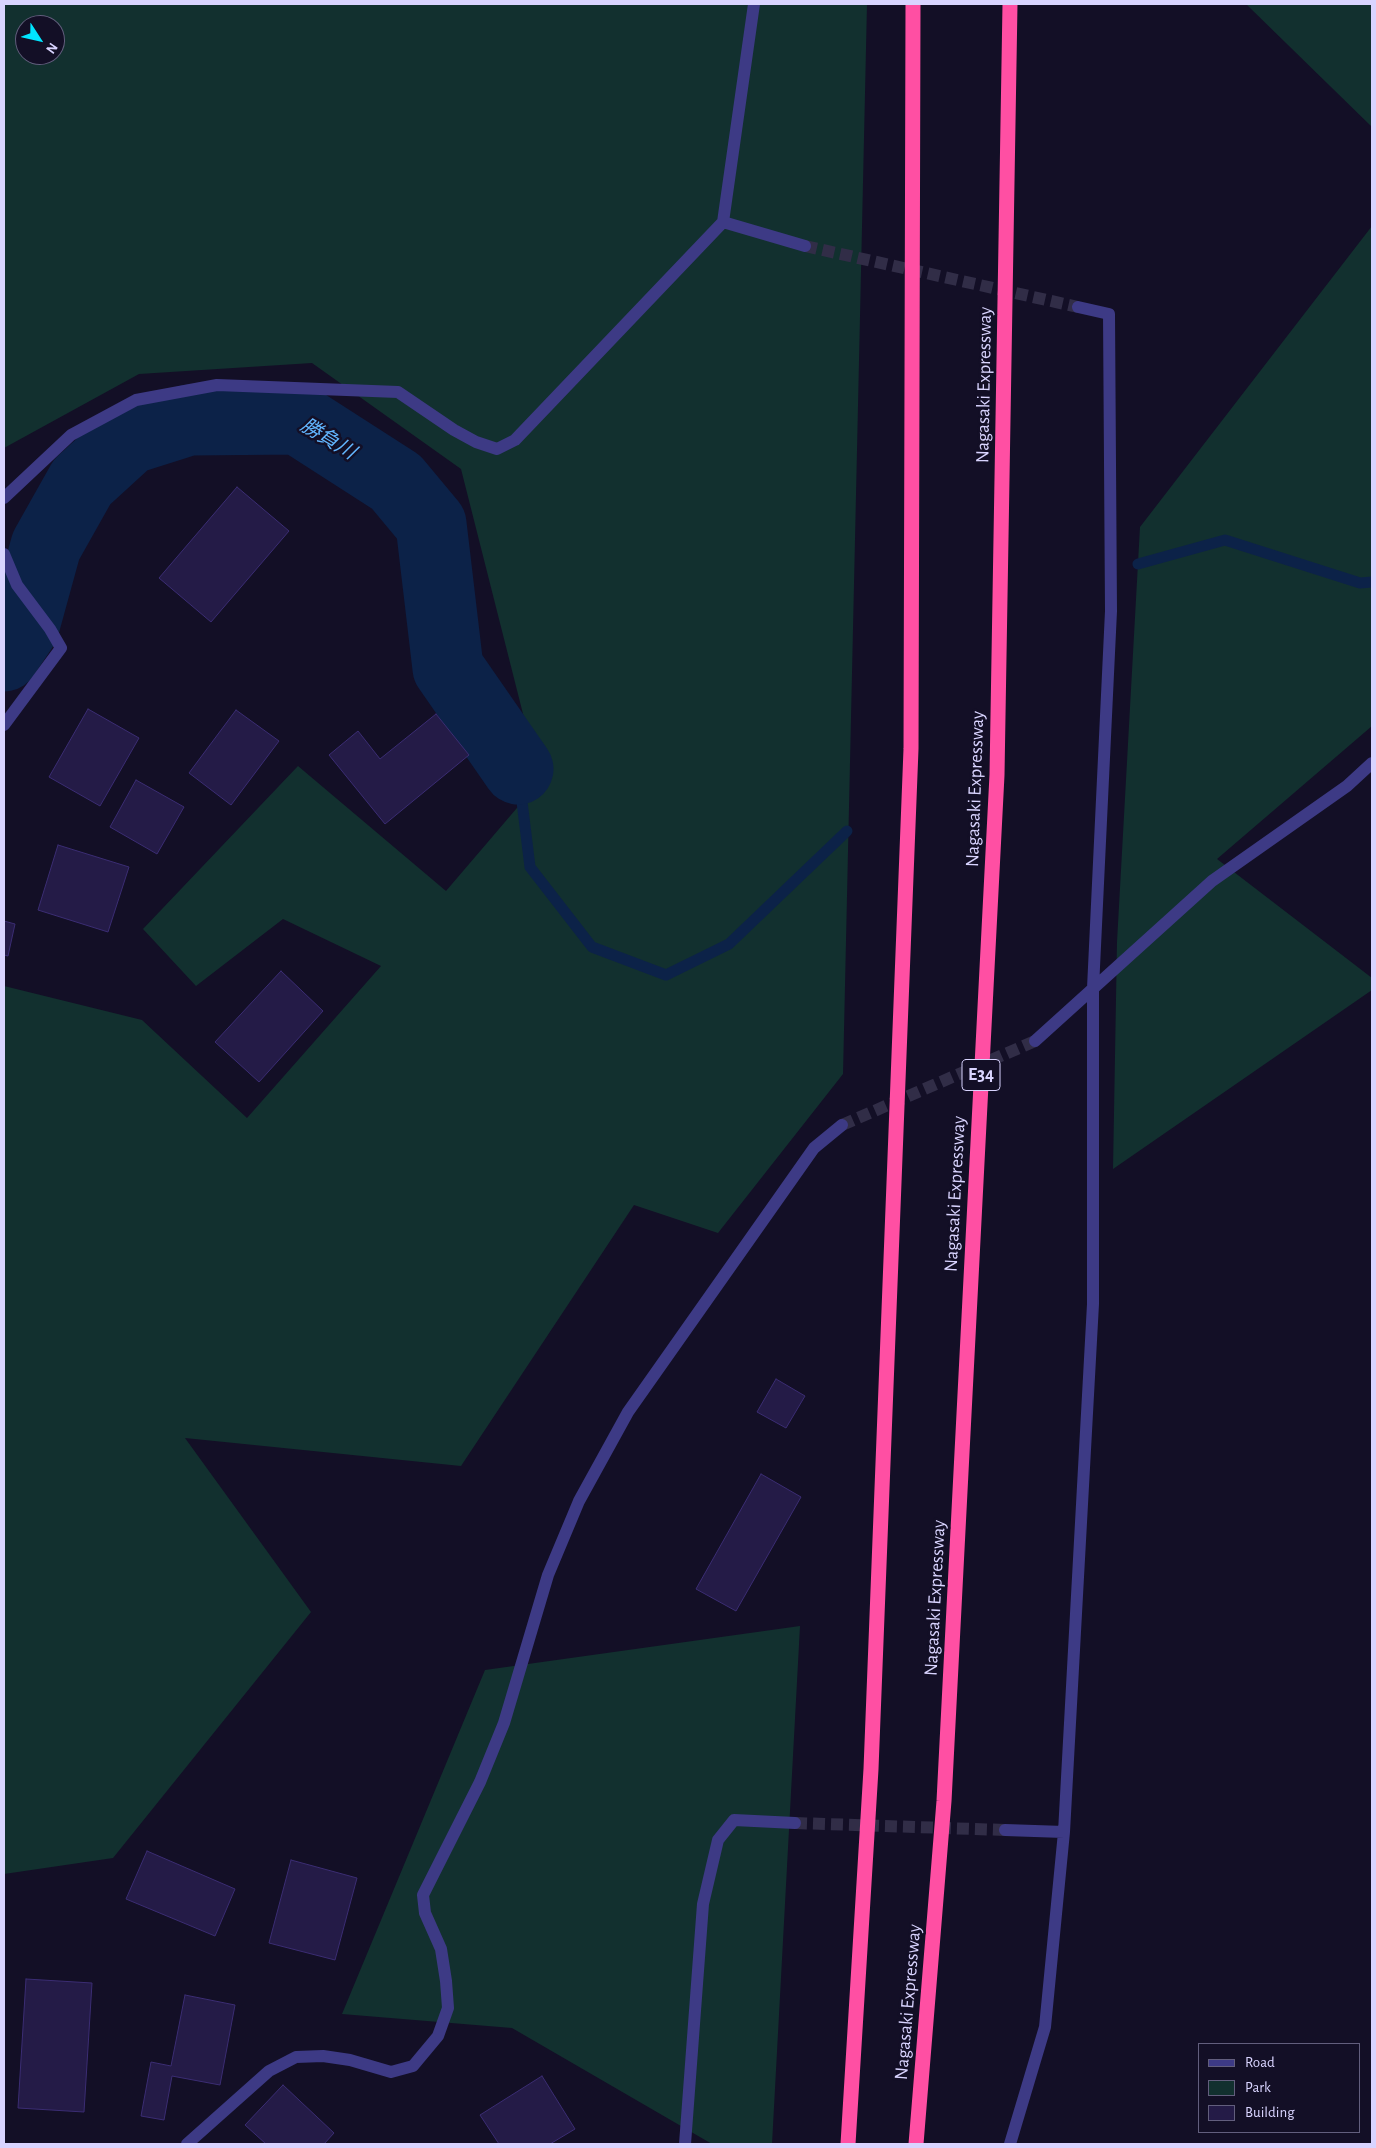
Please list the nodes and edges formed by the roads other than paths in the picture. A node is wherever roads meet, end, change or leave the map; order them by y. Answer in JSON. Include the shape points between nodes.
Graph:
{"nodes":[{"id":1,"x":754,"y":4,"type":"edge"},
{"id":2,"x":913,"y":4,"type":"edge"},
{"id":3,"x":1010,"y":4,"type":"edge"},
{"id":4,"x":723,"y":222,"type":"junction"},
{"id":5,"x":805,"y":246,"type":"tunnel mouth"},
{"id":6,"x":1078,"y":306,"type":"tunnel mouth"},
{"id":7,"x":4,"y":498,"type":"edge"},
{"id":8,"x":4,"y":554,"type":"edge"},
{"id":9,"x":4,"y":725,"type":"edge"},
{"id":10,"x":1372,"y":764,"type":"edge"},
{"id":11,"x":1093,"y":988,"type":"junction"},
{"id":12,"x":1036,"y":1040,"type":"tunnel mouth"},
{"id":13,"x":842,"y":1126,"type":"tunnel mouth"},
{"id":14,"x":795,"y":1823,"type":"tunnel mouth"},
{"id":15,"x":1004,"y":1830,"type":"tunnel mouth"},
{"id":16,"x":1064,"y":1832,"type":"junction"},
{"id":17,"x":187,"y":2144,"type":"edge"},
{"id":18,"x":685,"y":2144,"type":"edge"},
{"id":19,"x":848,"y":2144,"type":"edge"},
{"id":20,"x":916,"y":2144,"type":"edge"},
{"id":21,"x":1010,"y":2144,"type":"edge"}],
"edges":[{"from":1,"to":4,"type":"street"},
{"from":2,"to":19,"type":"highway","via":[[911,749],[871,1769]]},
{"from":3,"to":20,"type":"highway","name":"Nagasaki Expressway","number":"E34","via":[[997,776],[944,1801]]},
{"from":4,"to":5,"type":"street"},
{"from":4,"to":7,"type":"street","via":[[516,440],[497,450],[454,430],[398,392],[217,385],[136,400],[71,435]]},
{"from":6,"to":11,"type":"street","via":[[1108,314],[1111,611]]},
{"from":8,"to":9,"type":"street","via":[[17,585],[61,648]]},
{"from":10,"to":11,"type":"street","via":[[1347,786],[1212,881]]},
{"from":11,"to":12,"type":"street"},
{"from":11,"to":16,"type":"street","via":[[1093,1304]]},
{"from":13,"to":17,"type":"street","via":[[814,1148],[628,1412],[579,1501],[548,1575],[504,1723],[480,1782],[423,1895],[425,1913],[441,1949],[446,1981],[448,2008],[438,2036],[413,2066],[392,2072],[350,2060],[296,2057],[269,2071]]},
{"from":14,"to":18,"type":"street","via":[[734,1820],[718,1840],[703,1904]]},
{"from":15,"to":16,"type":"street"},
{"from":16,"to":21,"type":"street","via":[[1045,2028]]}]}
